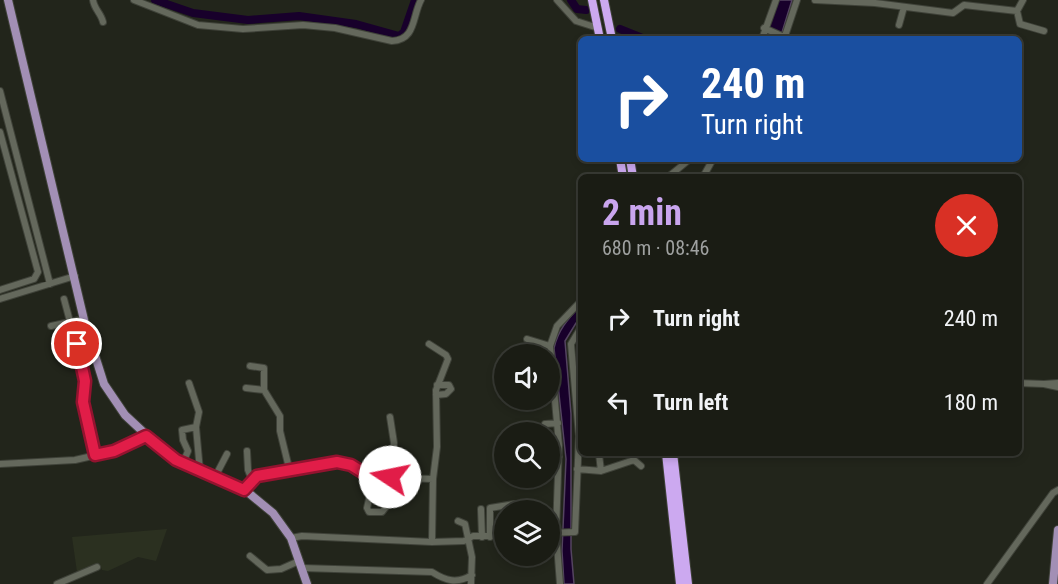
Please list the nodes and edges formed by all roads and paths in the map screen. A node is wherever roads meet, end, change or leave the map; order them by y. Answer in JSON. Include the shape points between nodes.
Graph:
{"nodes":[{"id":1,"x":8,"y":0,"type":"edge"},
{"id":2,"x":93,"y":0,"type":"edge"},
{"id":3,"x":134,"y":0,"type":"edge"},
{"id":4,"x":422,"y":0,"type":"edge"},
{"id":5,"x":556,"y":0,"type":"edge"},
{"id":6,"x":604,"y":0,"type":"edge"},
{"id":7,"x":776,"y":0,"type":"edge"},
{"id":8,"x":797,"y":0,"type":"edge"},
{"id":9,"x":815,"y":0,"type":"edge"},
{"id":10,"x":1023,"y":0,"type":"edge"},
{"id":11,"x":963,"y":3,"type":"edge"},
{"id":12,"x":904,"y":7,"type":"junction"},
{"id":13,"x":594,"y":12,"type":"edge"},
{"id":14,"x":1017,"y":12,"type":"junction"},
{"id":15,"x":103,"y":22,"type":"dead end"},
{"id":16,"x":899,"y":25,"type":"dead end"},
{"id":17,"x":766,"y":29,"type":"junction"},
{"id":18,"x":610,"y":31,"type":"edge"},
{"id":19,"x":1044,"y":31,"type":"dead end"},
{"id":20,"x":599,"y":36,"type":"edge"},
{"id":21,"x":763,"y":36,"type":"edge"},
{"id":22,"x":781,"y":36,"type":"edge"},
{"id":23,"x":783,"y":36,"type":"edge"},
{"id":24,"x":0,"y":92,"type":"edge"},
{"id":25,"x":0,"y":132,"type":"edge"},
{"id":26,"x":686,"y":162,"type":"edge"},
{"id":27,"x":672,"y":174,"type":"edge"},
{"id":28,"x":75,"y":276,"type":"junction"},
{"id":29,"x":54,"y":282,"type":"junction"},
{"id":30,"x":0,"y":290,"type":"edge"},
{"id":31,"x":0,"y":299,"type":"edge"},
{"id":32,"x":64,"y":299,"type":"dead end"},
{"id":33,"x":578,"y":304,"type":"edge"},
{"id":34,"x":84,"y":319,"type":"junction"},
{"id":35,"x":71,"y":323,"type":"junction"},
{"id":36,"x":51,"y":326,"type":"dead end"},
{"id":37,"x":578,"y":332,"type":"edge"},
{"id":38,"x":527,"y":339,"type":"dead end"},
{"id":39,"x":429,"y":344,"type":"dead end"},
{"id":40,"x":543,"y":344,"type":"edge"},
{"id":41,"x":551,"y":344,"type":"edge"},
{"id":42,"x":250,"y":366,"type":"dead end"},
{"id":43,"x":189,"y":383,"type":"dead end"},
{"id":44,"x":1022,"y":383,"type":"edge"},
{"id":45,"x":437,"y":385,"type":"junction"},
{"id":46,"x":1058,"y":385,"type":"edge"},
{"id":47,"x":246,"y":388,"type":"dead end"},
{"id":48,"x":264,"y":390,"type":"junction"},
{"id":49,"x":436,"y":395,"type":"junction"},
{"id":50,"x":390,"y":417,"type":"dead end"},
{"id":51,"x":578,"y":425,"type":"edge"},
{"id":52,"x":578,"y":425,"type":"edge"},
{"id":53,"x":196,"y":427,"type":"junction"},
{"id":54,"x":146,"y":436,"type":"junction"},
{"id":55,"x":247,"y":451,"type":"dead end"},
{"id":56,"x":227,"y":454,"type":"dead end"},
{"id":57,"x":95,"y":455,"type":"junction"},
{"id":58,"x":599,"y":456,"type":"edge"},
{"id":59,"x":666,"y":456,"type":"edge"},
{"id":60,"x":673,"y":456,"type":"edge"},
{"id":61,"x":183,"y":463,"type":"junction"},
{"id":62,"x":0,"y":464,"type":"edge"},
{"id":63,"x":641,"y":466,"type":"dead end"},
{"id":64,"x":577,"y":469,"type":"junction"},
{"id":65,"x":200,"y":471,"type":"junction"},
{"id":66,"x":601,"y":471,"type":"junction"},
{"id":67,"x":290,"y":472,"type":"junction"},
{"id":68,"x":215,"y":477,"type":"junction"},
{"id":69,"x":374,"y":477,"type":"junction"},
{"id":70,"x":390,"y":477,"type":"junction"},
{"id":71,"x":433,"y":479,"type":"junction"},
{"id":72,"x":252,"y":480,"type":"junction"},
{"id":73,"x":244,"y":490,"type":"junction"},
{"id":74,"x":1058,"y":490,"type":"edge"},
{"id":75,"x":494,"y":506,"type":"edge"},
{"id":76,"x":481,"y":509,"type":"dead end"},
{"id":77,"x":458,"y":521,"type":"dead end"},
{"id":78,"x":1058,"y":530,"type":"edge"},
{"id":79,"x":560,"y":532,"type":"edge"},
{"id":80,"x":482,"y":537,"type":"junction"},
{"id":81,"x":490,"y":537,"type":"junction"},
{"id":82,"x":494,"y":537,"type":"edge"},
{"id":83,"x":291,"y":538,"type":"junction"},
{"id":84,"x":469,"y":538,"type":"junction"},
{"id":85,"x":432,"y":542,"type":"junction"},
{"id":86,"x":250,"y":556,"type":"dead end"},
{"id":87,"x":301,"y":565,"type":"junction"},
{"id":88,"x":558,"y":566,"type":"edge"},
{"id":89,"x":97,"y":567,"type":"dead end"},
{"id":90,"x":472,"y":575,"type":"junction"},
{"id":91,"x":57,"y":584,"type":"edge"},
{"id":92,"x":307,"y":584,"type":"edge"},
{"id":93,"x":471,"y":584,"type":"edge"},
{"id":94,"x":560,"y":584,"type":"edge"},
{"id":95,"x":680,"y":584,"type":"edge"},
{"id":96,"x":688,"y":584,"type":"edge"},
{"id":97,"x":987,"y":584,"type":"edge"},
{"id":98,"x":1053,"y":584,"type":"edge"}],
"edges":[{"from":1,"to":28,"type":"main road"},
{"from":2,"to":15,"type":"street"},
{"from":3,"to":4,"type":"street","via":[[198,25],[243,29],[303,25],[392,41],[406,36]]},
{"from":5,"to":13,"type":"street","via":[[576,21]]},
{"from":6,"to":18,"type":"highway"},
{"from":7,"to":17,"type":"street"},
{"from":8,"to":23,"type":"street"},
{"from":9,"to":12,"type":"street"},
{"from":10,"to":14,"type":"street"},
{"from":11,"to":12,"type":"street","via":[[953,13]]},
{"from":11,"to":14,"type":"street"},
{"from":12,"to":16,"type":"street"},
{"from":13,"to":20,"type":"highway"},
{"from":14,"to":19,"type":"street","via":[[1020,24]]},
{"from":17,"to":21,"type":"street"},
{"from":17,"to":22,"type":"street"},
{"from":24,"to":29,"type":"street"},
{"from":25,"to":30,"type":"street","via":[[38,272],[34,279]]},
{"from":26,"to":27,"type":"street"},
{"from":28,"to":29,"type":"street"},
{"from":28,"to":34,"type":"main road"},
{"from":29,"to":31,"type":"street"},
{"from":32,"to":35,"type":"street"},
{"from":33,"to":41,"type":"street","via":[[557,326]]},
{"from":34,"to":35,"type":"street"},
{"from":34,"to":54,"type":"main road","via":[[104,384],[125,416]]},
{"from":35,"to":36,"type":"street"},
{"from":35,"to":57,"type":"street","via":[[84,374],[83,402]]},
{"from":37,"to":51,"type":"street","via":[[571,344]]},
{"from":38,"to":40,"type":"street"},
{"from":39,"to":45,"type":"street","via":[[448,359]]},
{"from":42,"to":48,"type":"street","via":[[264,368]]},
{"from":43,"to":53,"type":"street","via":[[199,410]]},
{"from":44,"to":46,"type":"street"},
{"from":45,"to":49,"type":"street"},
{"from":45,"to":49,"type":"street","via":[[448,385],[450,391]]},
{"from":47,"to":48,"type":"street"},
{"from":48,"to":67,"type":"street","via":[[280,416]]},
{"from":49,"to":71,"type":"street"},
{"from":50,"to":70,"type":"street","via":[[394,443]]},
{"from":52,"to":64,"type":"street"},
{"from":53,"to":61,"type":"street","via":[[182,430],[188,451]]},
{"from":53,"to":65,"type":"street"},
{"from":54,"to":57,"type":"street"},
{"from":54,"to":61,"type":"main road"},
{"from":55,"to":72,"type":"street"},
{"from":56,"to":68,"type":"street"},
{"from":57,"to":62,"type":"street","via":[[64,462]]},
{"from":58,"to":66,"type":"street"},
{"from":59,"to":95,"type":"highway"},
{"from":60,"to":96,"type":"highway"},
{"from":61,"to":65,"type":"main road"},
{"from":63,"to":66,"type":"street","via":[[630,460]]},
{"from":64,"to":66,"type":"street"},
{"from":64,"to":79,"type":"street","via":[[574,532]]},
{"from":65,"to":68,"type":"main road"},
{"from":67,"to":69,"type":"street","via":[[337,462]]},
{"from":67,"to":72,"type":"street"},
{"from":68,"to":73,"type":"main road"},
{"from":69,"to":70,"type":"street"},
{"from":69,"to":70,"type":"street","via":[[369,512],[385,510]]},
{"from":70,"to":71,"type":"street"},
{"from":71,"to":85,"type":"street"},
{"from":72,"to":73,"type":"street"},
{"from":73,"to":83,"type":"main road","via":[[273,513]]},
{"from":74,"to":97,"type":"street"},
{"from":75,"to":81,"type":"street","via":[[490,507]]},
{"from":76,"to":80,"type":"street"},
{"from":77,"to":84,"type":"street","via":[[465,524]]},
{"from":78,"to":98,"type":"main road"},
{"from":80,"to":81,"type":"street"},
{"from":80,"to":84,"type":"street"},
{"from":81,"to":82,"type":"street"},
{"from":83,"to":85,"type":"street"},
{"from":83,"to":87,"type":"main road"},
{"from":84,"to":85,"type":"street"},
{"from":84,"to":90,"type":"street"},
{"from":86,"to":87,"type":"street","via":[[267,570]]},
{"from":87,"to":90,"type":"street","via":[[432,572],[451,581]]},
{"from":87,"to":92,"type":"main road"},
{"from":88,"to":94,"type":"street"},
{"from":89,"to":91,"type":"street"},
{"from":90,"to":93,"type":"street"}]}
